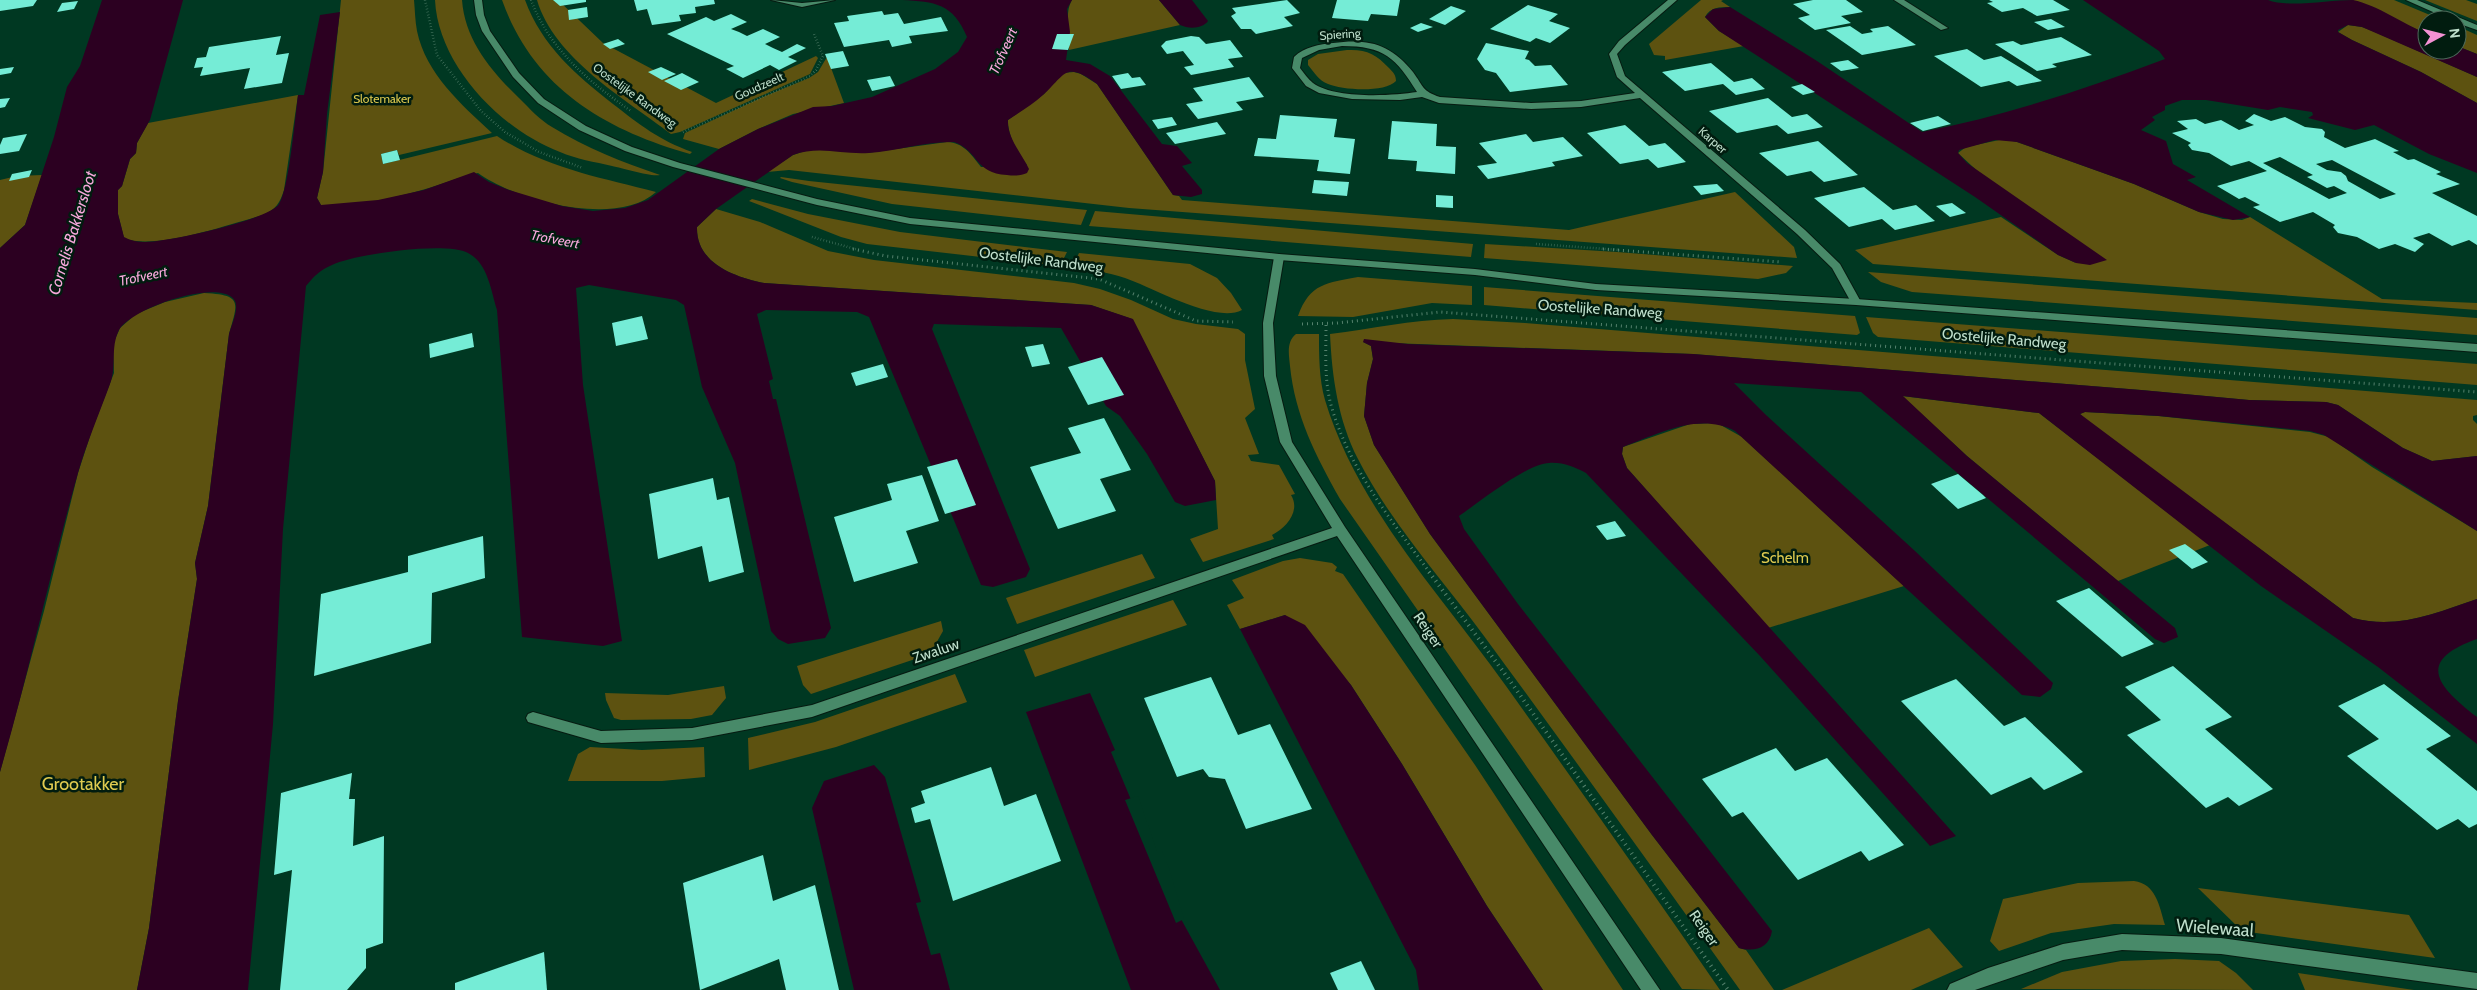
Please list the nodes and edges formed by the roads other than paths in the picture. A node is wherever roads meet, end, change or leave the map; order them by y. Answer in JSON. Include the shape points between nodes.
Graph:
{"nodes":[{"id":1,"x":478,"y":0,"type":"edge"},
{"id":2,"x":775,"y":0,"type":"edge"},
{"id":3,"x":831,"y":0,"type":"edge"},
{"id":4,"x":1673,"y":0,"type":"edge"},
{"id":5,"x":1898,"y":0,"type":"edge"},
{"id":6,"x":2410,"y":0,"type":"edge"},
{"id":7,"x":1944,"y":28,"type":"dead end"},
{"id":8,"x":2477,"y":28,"type":"edge"},
{"id":9,"x":1423,"y":94,"type":"junction"},
{"id":10,"x":1642,"y":95,"type":"junction"},
{"id":11,"x":1279,"y":257,"type":"junction"},
{"id":12,"x":1856,"y":302,"type":"junction"},
{"id":13,"x":2477,"y":348,"type":"edge"},
{"id":14,"x":1340,"y":530,"type":"junction"},
{"id":15,"x":533,"y":718,"type":"dead end"},
{"id":16,"x":2477,"y":981,"type":"edge"},
{"id":17,"x":1651,"y":990,"type":"edge"},
{"id":18,"x":1956,"y":990,"type":"edge"}],
"edges":[{"from":1,"to":11,"type":"street","name":"Oostelijke Randweg","via":[[478,11],[494,47],[539,100],[586,129],[684,167],[854,211],[910,221]]},
{"from":2,"to":3,"type":"street","via":[[802,4]]},
{"from":4,"to":10,"type":"street","name":"Karper","via":[[1622,42],[1613,54],[1621,77]]},
{"from":5,"to":7,"type":"street"},
{"from":6,"to":8,"type":"street"},
{"from":9,"to":9,"type":"street","name":"Spiering","via":[[1410,73],[1387,51],[1366,44],[1306,50],[1298,57],[1296,68],[1309,84],[1322,91],[1352,96]]},
{"from":9,"to":10,"type":"street","name":"Spiering","via":[[1439,100],[1530,106],[1581,104]]},
{"from":10,"to":12,"type":"street","name":"Karper","via":[[1801,232],[1836,266]]},
{"from":11,"to":12,"type":"street","name":"Oostelijke Randweg","via":[[1474,272],[1596,287]]},
{"from":11,"to":14,"type":"street","name":"Reiger","via":[[1268,323],[1270,376],[1286,442]]},
{"from":12,"to":13,"type":"street","name":"Oostelijke Randweg"},
{"from":14,"to":15,"type":"street","name":"Zwaluw","via":[[812,711],[692,734],[601,738]]},
{"from":14,"to":17,"type":"street","name":"Reiger"},
{"from":16,"to":18,"type":"street","name":"Wielewaal","via":[[2221,946],[2122,942],[2063,952]]}]}
